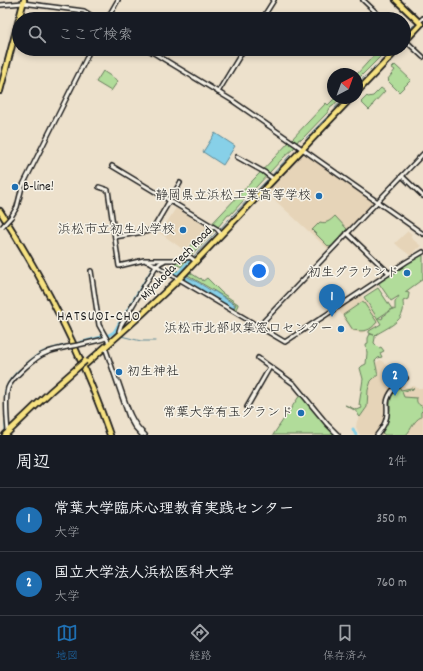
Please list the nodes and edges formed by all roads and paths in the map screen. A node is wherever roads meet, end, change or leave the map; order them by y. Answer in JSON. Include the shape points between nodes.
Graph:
{"nodes":[{"id":1,"x":118,"y":0,"type":"edge"},
{"id":2,"x":274,"y":0,"type":"edge"},
{"id":3,"x":363,"y":0,"type":"edge"},
{"id":4,"x":393,"y":0,"type":"edge"},
{"id":5,"x":396,"y":0,"type":"edge"},
{"id":6,"x":23,"y":2,"type":"edge"},
{"id":7,"x":0,"y":5,"type":"edge"},
{"id":8,"x":20,"y":12,"type":"edge"},
{"id":9,"x":86,"y":12,"type":"edge"},
{"id":10,"x":111,"y":12,"type":"edge"},
{"id":11,"x":266,"y":12,"type":"edge"},
{"id":12,"x":376,"y":12,"type":"edge"},
{"id":13,"x":408,"y":12,"type":"edge"},
{"id":14,"x":410,"y":12,"type":"edge"},
{"id":15,"x":411,"y":13,"type":"edge"},
{"id":16,"x":411,"y":14,"type":"edge"},
{"id":17,"x":421,"y":22,"type":"edge"},
{"id":18,"x":411,"y":34,"type":"edge"},
{"id":19,"x":12,"y":45,"type":"edge"},
{"id":20,"x":411,"y":46,"type":"edge"},
{"id":21,"x":87,"y":56,"type":"edge"},
{"id":22,"x":159,"y":56,"type":"edge"},
{"id":23,"x":240,"y":56,"type":"edge"},
{"id":24,"x":387,"y":56,"type":"edge"},
{"id":25,"x":391,"y":56,"type":"edge"},
{"id":26,"x":423,"y":57,"type":"edge"},
{"id":27,"x":363,"y":82,"type":"edge"},
{"id":28,"x":363,"y":86,"type":"edge"},
{"id":29,"x":0,"y":91,"type":"edge"},
{"id":30,"x":218,"y":92,"type":"junction"},
{"id":31,"x":341,"y":104,"type":"edge"},
{"id":32,"x":345,"y":104,"type":"edge"},
{"id":33,"x":301,"y":148,"type":"junction"},
{"id":34,"x":423,"y":154,"type":"edge"},
{"id":35,"x":237,"y":157,"type":"dead end"},
{"id":36,"x":112,"y":166,"type":"dead end"},
{"id":37,"x":402,"y":176,"type":"junction"},
{"id":38,"x":272,"y":178,"type":"junction"},
{"id":39,"x":180,"y":183,"type":"dead end"},
{"id":40,"x":99,"y":187,"type":"dead end"},
{"id":41,"x":423,"y":196,"type":"edge"},
{"id":42,"x":169,"y":201,"type":"junction"},
{"id":43,"x":377,"y":202,"type":"junction"},
{"id":44,"x":0,"y":211,"type":"edge"},
{"id":45,"x":0,"y":216,"type":"edge"},
{"id":46,"x":1,"y":228,"type":"edge"},
{"id":47,"x":220,"y":233,"type":"junction"},
{"id":48,"x":347,"y":233,"type":"junction"},
{"id":49,"x":423,"y":234,"type":"edge"},
{"id":50,"x":115,"y":237,"type":"junction"},
{"id":51,"x":423,"y":252,"type":"edge"},
{"id":52,"x":192,"y":259,"type":"junction"},
{"id":53,"x":146,"y":261,"type":"junction"},
{"id":54,"x":164,"y":261,"type":"junction"},
{"id":55,"x":156,"y":265,"type":"junction"},
{"id":56,"x":91,"y":271,"type":"dead end"},
{"id":57,"x":389,"y":273,"type":"junction"},
{"id":58,"x":178,"y":279,"type":"junction"},
{"id":59,"x":258,"y":327,"type":"junction"},
{"id":60,"x":120,"y":331,"type":"junction"},
{"id":61,"x":106,"y":338,"type":"junction"},
{"id":62,"x":105,"y":347,"type":"junction"},
{"id":63,"x":258,"y":358,"type":"dead end"},
{"id":64,"x":86,"y":362,"type":"junction"},
{"id":65,"x":270,"y":367,"type":"junction"},
{"id":66,"x":406,"y":378,"type":"dead end"},
{"id":67,"x":118,"y":381,"type":"dead end"},
{"id":68,"x":247,"y":407,"type":"dead end"},
{"id":69,"x":7,"y":434,"type":"edge"},
{"id":70,"x":109,"y":435,"type":"edge"},
{"id":71,"x":142,"y":435,"type":"edge"},
{"id":72,"x":145,"y":435,"type":"edge"},
{"id":73,"x":338,"y":435,"type":"edge"},
{"id":74,"x":377,"y":435,"type":"edge"}],
"edges":[{"from":1,"to":10,"type":"street"},
{"from":2,"to":11,"type":"street"},
{"from":3,"to":12,"type":"street"},
{"from":4,"to":13,"type":"highway"},
{"from":5,"to":14,"type":"highway"},
{"from":6,"to":7,"type":"street"},
{"from":6,"to":8,"type":"highway"},
{"from":6,"to":9,"type":"street"},
{"from":15,"to":17,"type":"highway"},
{"from":16,"to":17,"type":"highway"},
{"from":17,"to":18,"type":"highway"},
{"from":19,"to":29,"type":"highway"},
{"from":20,"to":26,"type":"street"},
{"from":21,"to":46,"type":"street","bridge":true,"via":[[22,187],[17,207]]},
{"from":22,"to":30,"type":"street"},
{"from":23,"to":30,"type":"street"},
{"from":24,"to":27,"type":"highway"},
{"from":25,"to":28,"type":"highway"},
{"from":30,"to":33,"type":"street"},
{"from":31,"to":33,"type":"highway","name":"Miyakoda Tech Road"},
{"from":32,"to":33,"type":"highway","name":"Miyakoda Tech Road"},
{"from":33,"to":38,"type":"highway","name":"Miyakoda Tech Road"},
{"from":33,"to":43,"type":"street"},
{"from":33,"to":47,"type":"highway","name":"Miyakoda Tech Road"},
{"from":34,"to":37,"type":"street"},
{"from":35,"to":38,"type":"street"},
{"from":36,"to":42,"type":"street"},
{"from":37,"to":41,"type":"street"},
{"from":37,"to":43,"type":"street"},
{"from":38,"to":47,"type":"highway","name":"Miyakoda Tech Road"},
{"from":39,"to":42,"type":"street"},
{"from":40,"to":50,"type":"street","via":[[108,190]]},
{"from":42,"to":47,"type":"street"},
{"from":42,"to":50,"type":"street","via":[[153,229]]},
{"from":43,"to":48,"type":"street"},
{"from":43,"to":49,"type":"street"},
{"from":44,"to":70,"type":"highway","via":[[58,312],[89,380]]},
{"from":45,"to":70,"type":"highway","via":[[61,325]]},
{"from":47,"to":52,"type":"highway","name":"Miyakoda Tech Road"},
{"from":47,"to":58,"type":"highway","name":"Miyakoda Tech Road"},
{"from":48,"to":57,"type":"street"},
{"from":48,"to":59,"type":"street"},
{"from":50,"to":53,"type":"street","via":[[119,266]]},
{"from":51,"to":57,"type":"street"},
{"from":52,"to":54,"type":"street"},
{"from":52,"to":58,"type":"highway","name":"Miyakoda Tech Road"},
{"from":53,"to":54,"type":"street"},
{"from":53,"to":55,"type":"street"},
{"from":54,"to":55,"type":"street"},
{"from":55,"to":58,"type":"street"},
{"from":55,"to":60,"type":"street"},
{"from":56,"to":61,"type":"street","via":[[98,319]]},
{"from":57,"to":59,"type":"street","via":[[285,342]]},
{"from":58,"to":59,"type":"street"},
{"from":58,"to":60,"type":"highway","name":"Miyakoda Tech Road"},
{"from":58,"to":62,"type":"highway","name":"Miyakoda Tech Road"},
{"from":60,"to":61,"type":"highway","name":"Miyakoda Tech Road"},
{"from":61,"to":64,"type":"highway","name":"Miyakoda Tech Road"},
{"from":61,"to":69,"type":"street","bridge":true,"via":[[41,355],[24,370],[8,389]]},
{"from":62,"to":64,"type":"highway","name":"Miyakoda Tech Road"},
{"from":62,"to":71,"type":"street","via":[[129,417]]},
{"from":63,"to":65,"type":"street"},
{"from":64,"to":69,"type":"highway","name":"Miyakoda Tech Road","bridge":true,"via":[[52,390]]},
{"from":65,"to":68,"type":"street"},
{"from":65,"to":73,"type":"street","via":[[294,384]]},
{"from":66,"to":74,"type":"street","via":[[389,395],[386,420]]},
{"from":67,"to":72,"type":"street","via":[[130,416]]}]}
